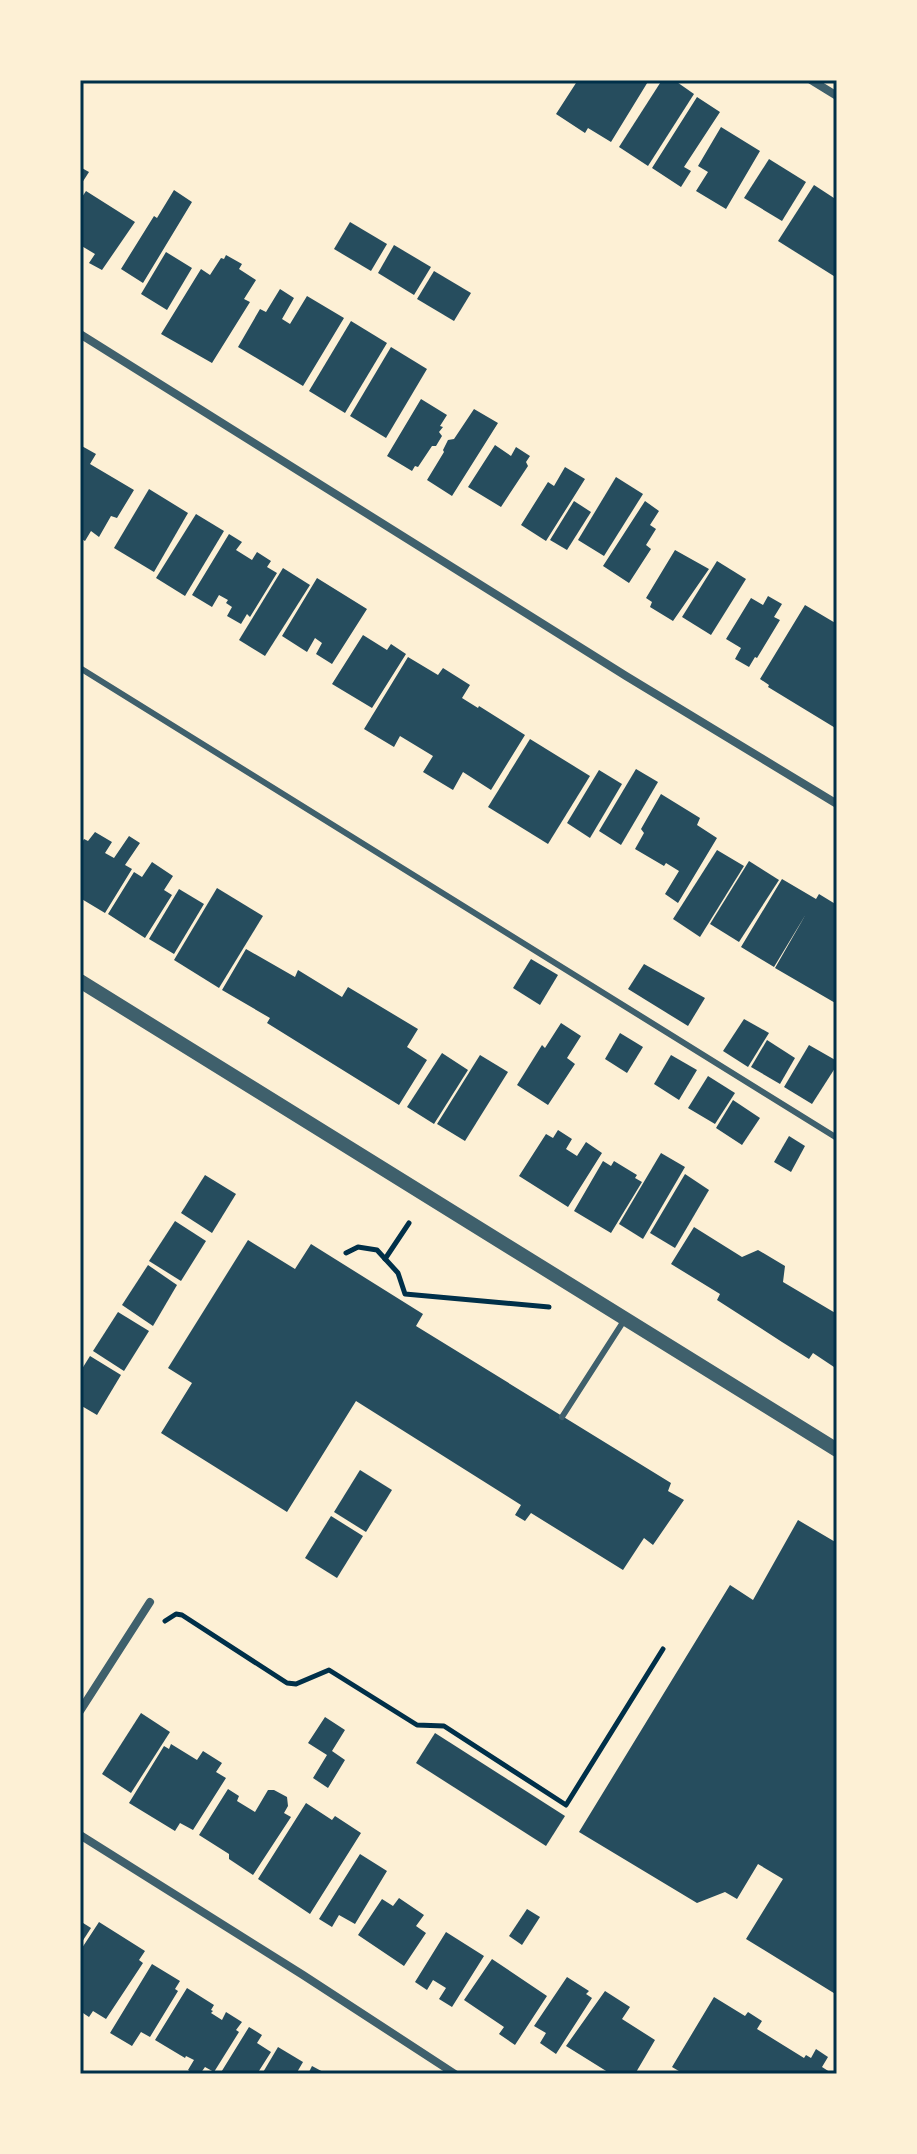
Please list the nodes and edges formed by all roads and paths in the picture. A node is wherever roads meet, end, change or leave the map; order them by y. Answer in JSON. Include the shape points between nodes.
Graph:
{"nodes":[{"id":1,"x":811,"y":80,"type":"edge"},
{"id":2,"x":837,"y":96,"type":"edge"},
{"id":3,"x":80,"y":334,"type":"edge"},
{"id":4,"x":80,"y":668,"type":"edge"},
{"id":5,"x":837,"y":804,"type":"edge"},
{"id":6,"x":80,"y":981,"type":"edge"},
{"id":7,"x":837,"y":1138,"type":"edge"},
{"id":8,"x":409,"y":1223,"type":"dead end"},
{"id":9,"x":346,"y":1253,"type":"dead end"},
{"id":10,"x":385,"y":1259,"type":"junction"},
{"id":11,"x":549,"y":1307,"type":"dead end"},
{"id":12,"x":626,"y":1318,"type":"junction"},
{"id":13,"x":562,"y":1417,"type":"dead end"},
{"id":14,"x":837,"y":1450,"type":"edge"},
{"id":15,"x":150,"y":1602,"type":"dead end"},
{"id":16,"x":165,"y":1621,"type":"dead end"},
{"id":17,"x":663,"y":1649,"type":"dead end"},
{"id":18,"x":80,"y":1711,"type":"edge"},
{"id":19,"x":80,"y":1835,"type":"edge"},
{"id":20,"x":455,"y":2074,"type":"edge"}],
"edges":[{"from":1,"to":2,"type":"street"},
{"from":3,"to":5,"type":"street"},
{"from":4,"to":7,"type":"lane"},
{"from":6,"to":12,"type":"street"},
{"from":8,"to":10,"type":"path"},
{"from":9,"to":10,"type":"path","via":[[358,1247],[377,1250]]},
{"from":10,"to":11,"type":"path","via":[[398,1273],[405,1294]]},
{"from":12,"to":13,"type":"lane"},
{"from":12,"to":14,"type":"street"},
{"from":15,"to":18,"type":"street"},
{"from":16,"to":17,"type":"path","via":[[182,1615],[287,1683],[329,1670],[417,1725],[444,1726],[566,1805]]},
{"from":19,"to":20,"type":"street"}]}
